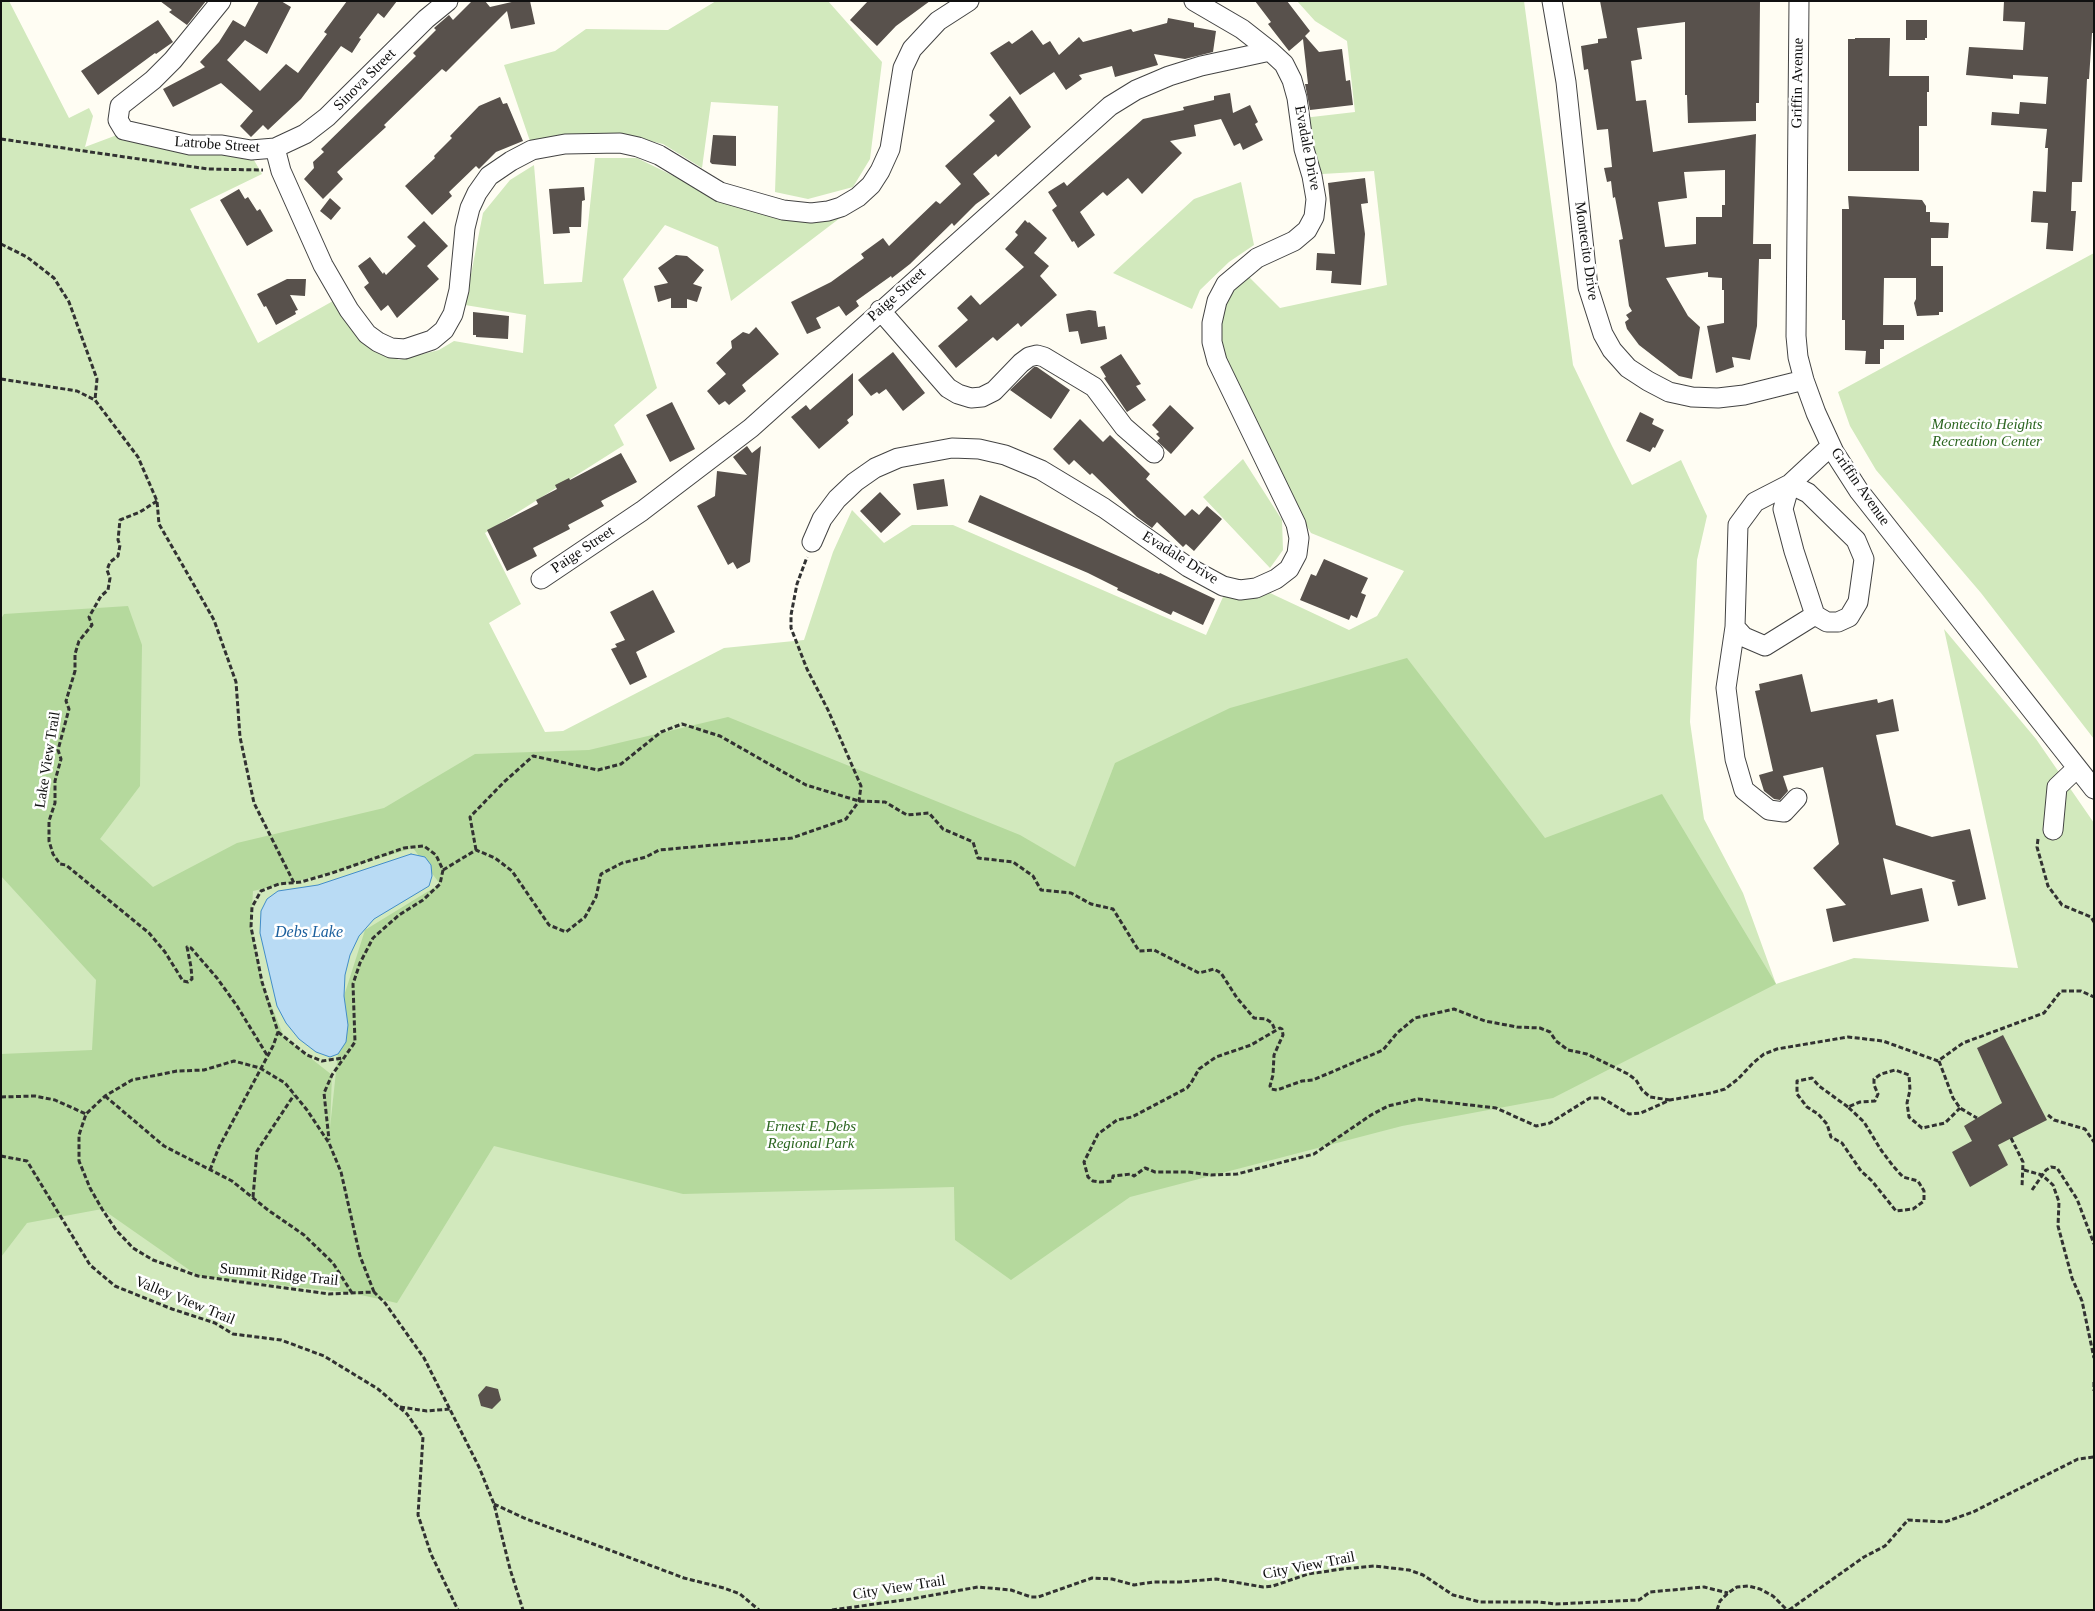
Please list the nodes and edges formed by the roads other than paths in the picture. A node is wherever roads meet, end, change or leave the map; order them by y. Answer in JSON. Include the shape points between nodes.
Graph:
{"nodes":[{"id":1,"x":221,"y":1,"type":"edge"},
{"id":2,"x":448,"y":1,"type":"edge"},
{"id":3,"x":969,"y":1,"type":"edge"},
{"id":4,"x":1194,"y":1,"type":"edge"},
{"id":5,"x":1552,"y":1,"type":"edge"},
{"id":6,"x":1799,"y":1,"type":"edge"},
{"id":7,"x":1270,"y":51,"type":"junction"},
{"id":8,"x":275,"y":148,"type":"junction"},
{"id":9,"x":880,"y":310,"type":"junction"},
{"id":10,"x":1804,"y":380,"type":"junction"},
{"id":11,"x":1831,"y":446,"type":"junction"},
{"id":12,"x":1154,"y":453,"type":"dead end"},
{"id":13,"x":1790,"y":484,"type":"junction"},
{"id":14,"x":812,"y":542,"type":"road end"},
{"id":15,"x":541,"y":578,"type":"dead end"},
{"id":16,"x":1815,"y":615,"type":"junction"},
{"id":17,"x":1735,"y":627,"type":"junction"},
{"id":18,"x":2077,"y":768,"type":"junction"},
{"id":19,"x":2094,"y":789,"type":"edge"},
{"id":20,"x":1798,"y":798,"type":"dead end"},
{"id":21,"x":2053,"y":830,"type":"road end"}],
"edges":[{"from":1,"to":8,"type":"street","name":"Latrobe Street","via":[[173,60],[120,106],[118,120],[124,130],[166,141],[251,150]]},
{"from":2,"to":8,"type":"street","name":"Sinova Street","via":[[327,117],[305,134]]},
{"from":3,"to":8,"type":"street","name":"Latrobe Street","via":[[938,21],[912,49],[898,90],[890,148],[871,185],[858,197],[828,211],[783,210],[720,192],[659,155],[620,143],[565,144],[532,150],[489,176],[476,193],[465,228],[459,290],[453,314],[444,330],[432,340],[405,349],[391,348],[367,334],[349,310],[323,265],[281,170]]},
{"from":4,"to":7,"type":"street","name":"Evadale Drive","via":[[1242,29]]},
{"from":5,"to":10,"type":"street","name":"Montecito Drive","via":[[1566,82],[1588,287],[1603,334],[1612,350],[1628,368],[1648,381],[1669,392],[1692,397],[1718,398]]},
{"from":6,"to":10,"type":"street","name":"Griffin Avenue","via":[[1796,336]]},
{"from":7,"to":9,"type":"street","name":"Paige Street","via":[[1169,76],[1110,106]]},
{"from":7,"to":14,"type":"street","name":"Evadale Drive","via":[[1284,64],[1297,98],[1316,200],[1314,217],[1307,230],[1294,241],[1257,258],[1226,284],[1217,301],[1212,342],[1235,401],[1296,524],[1299,538],[1297,554],[1289,569],[1256,588],[1240,590],[1224,586],[1188,567],[1104,508],[1041,470],[1005,455],[952,448],[898,458],[875,468],[837,499],[822,519]]},
{"from":9,"to":12,"type":"street","via":[[948,388],[958,394],[982,397],[994,391],[1029,357],[1037,355],[1094,387],[1124,427]]},
{"from":9,"to":15,"type":"street","name":"Paige Street","via":[[732,443],[642,511]]},
{"from":10,"to":11,"type":"street","name":"Griffin Avenue"},
{"from":11,"to":13,"type":"street"},
{"from":11,"to":18,"type":"street","name":"Griffin Avenue","via":[[1859,491]]},
{"from":13,"to":16,"type":"street","via":[[1783,509]]},
{"from":13,"to":16,"type":"street","via":[[1808,493],[1856,540],[1864,559],[1858,602],[1849,617],[1827,622]]},
{"from":13,"to":17,"type":"street","via":[[1755,502],[1738,525]]},
{"from":16,"to":17,"type":"street","via":[[1765,646],[1744,636]]},
{"from":17,"to":20,"type":"street","via":[[1726,688],[1734,759],[1744,790],[1769,810],[1784,812]]},
{"from":18,"to":19,"type":"street","name":"Griffin Avenue"},
{"from":18,"to":21,"type":"street","via":[[2057,787]]}]}
